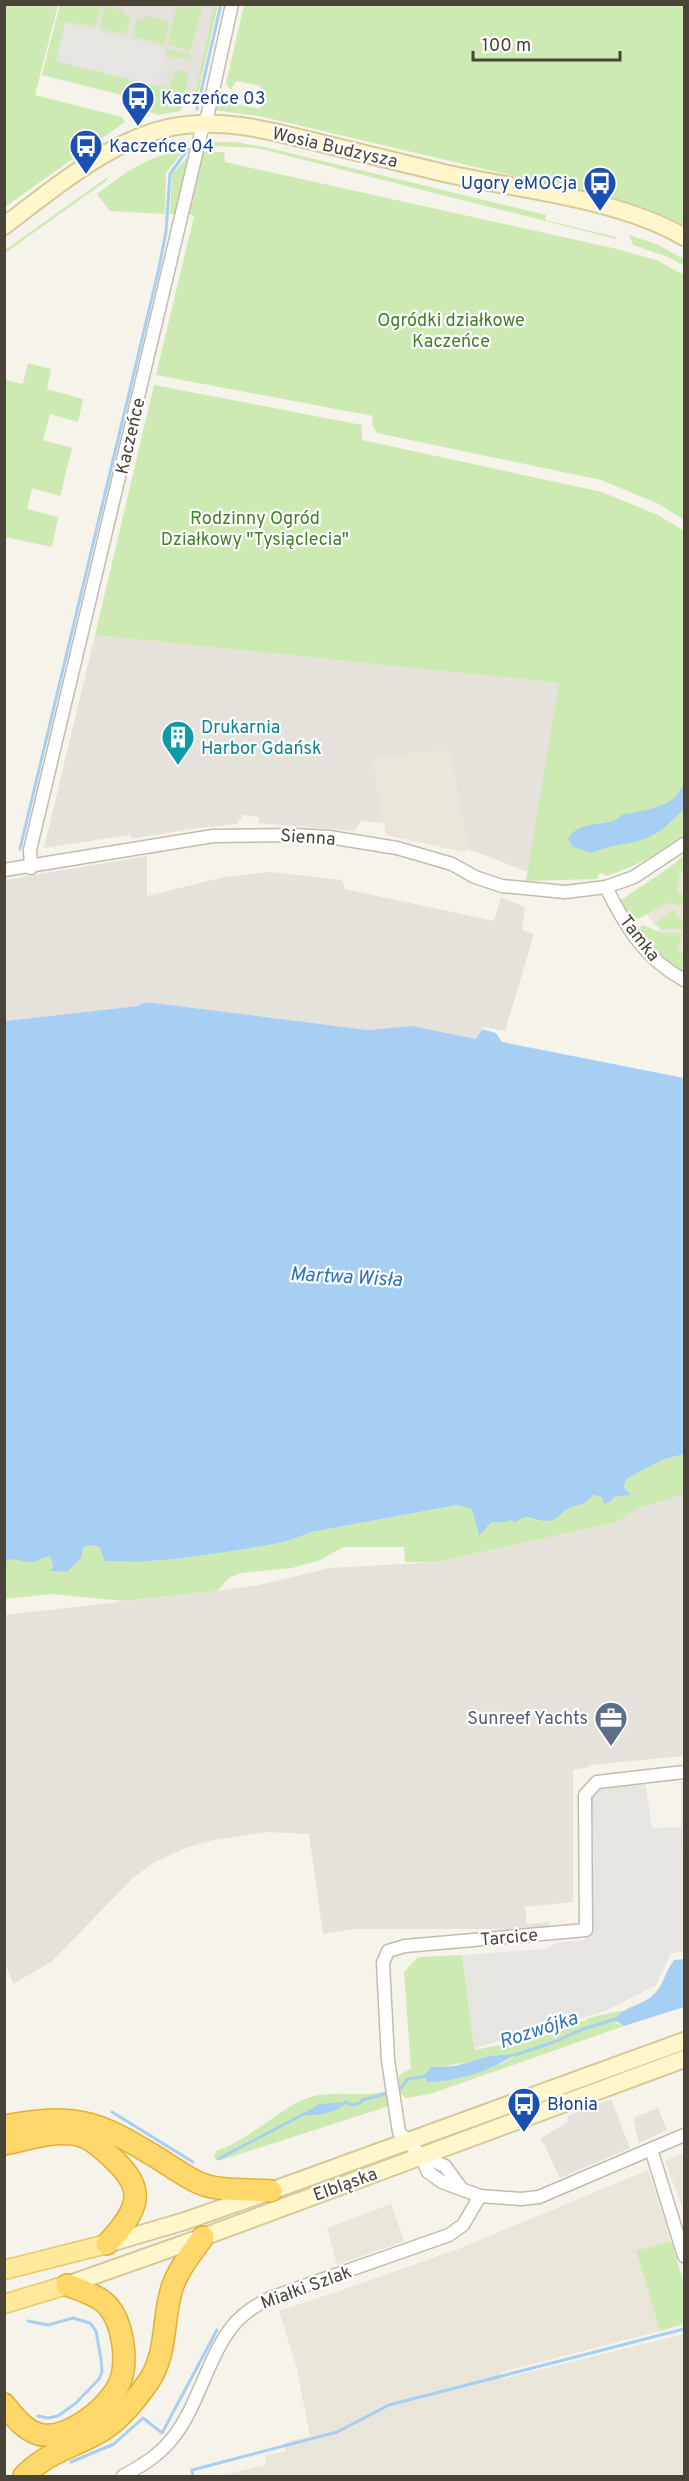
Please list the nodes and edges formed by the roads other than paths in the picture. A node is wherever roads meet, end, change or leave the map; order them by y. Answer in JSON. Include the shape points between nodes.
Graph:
{"nodes":[{"id":1,"x":232,"y":4,"type":"edge"},
{"id":2,"x":204,"y":124,"type":"junction"},
{"id":3,"x":4,"y":226,"type":"edge"},
{"id":4,"x":684,"y":237,"type":"edge"},
{"id":5,"x":684,"y":844,"type":"edge"},
{"id":6,"x":31,"y":868,"type":"junction"},
{"id":7,"x":4,"y":870,"type":"edge"},
{"id":8,"x":606,"y":886,"type":"junction"},
{"id":9,"x":684,"y":981,"type":"edge"},
{"id":10,"x":684,"y":1772,"type":"edge"},
{"id":11,"x":684,"y":2041,"type":"edge"},
{"id":12,"x":684,"y":2059,"type":"edge"},
{"id":13,"x":4,"y":2127,"type":"edge"},
{"id":14,"x":684,"y":2134,"type":"edge"},
{"id":15,"x":407,"y":2141,"type":"junction"},
{"id":16,"x":458,"y":2142,"type":"junction"},
{"id":17,"x":4,"y":2144,"type":"edge"},
{"id":18,"x":651,"y":2149,"type":"junction"},
{"id":19,"x":420,"y":2156,"type":"junction"},
{"id":20,"x":445,"y":2166,"type":"junction"},
{"id":21,"x":461,"y":2188,"type":"junction"},
{"id":22,"x":271,"y":2191,"type":"junction"},
{"id":23,"x":480,"y":2196,"type":"junction"},
{"id":24,"x":203,"y":2237,"type":"junction"},
{"id":25,"x":107,"y":2244,"type":"junction"},
{"id":26,"x":684,"y":2256,"type":"edge"},
{"id":27,"x":4,"y":2270,"type":"edge"},
{"id":28,"x":67,"y":2285,"type":"junction"},
{"id":29,"x":4,"y":2304,"type":"edge"},
{"id":30,"x":4,"y":2404,"type":"edge"},
{"id":31,"x":24,"y":2476,"type":"edge"},
{"id":32,"x":123,"y":2476,"type":"edge"}],
"edges":[{"from":1,"to":2,"type":"street","name":"Kaczeńce"},
{"from":2,"to":3,"type":"main road","name":"Wosia Budzysza","via":[[169,128],[125,144]]},
{"from":2,"to":4,"type":"main road","name":"Wosia Budzysza","via":[[254,128],[566,198],[643,218]]},
{"from":2,"to":6,"type":"street","name":"Kaczeńce","via":[[30,850]]},
{"from":5,"to":8,"type":"street","name":"Sienna","via":[[646,871]]},
{"from":6,"to":7,"type":"street","name":"Sienna"},
{"from":6,"to":8,"type":"street","name":"Sienna","via":[[213,836],[296,835],[397,848],[523,890],[565,892]]},
{"from":8,"to":9,"type":"street","name":"Tamka","via":[[637,941],[658,964]]},
{"from":10,"to":15,"type":"street","name":"Tarcice","via":[[597,1782],[585,1795],[586,1930],[405,1946],[388,1951],[383,1963],[388,2060],[398,2130]]},
{"from":11,"to":15,"type":"main road","name":"Elbląska"},
{"from":12,"to":16,"type":"main road","name":"Elbląska"},
{"from":13,"to":22,"type":"highway","via":[[39,2120],[81,2122],[124,2138],[199,2183]]},
{"from":14,"to":18,"type":"street"},
{"from":15,"to":19,"type":"street"},
{"from":15,"to":22,"type":"main road","name":"Elbląska"},
{"from":16,"to":19,"type":"main road","name":"Elbląska"},
{"from":16,"to":20,"type":"street"},
{"from":17,"to":25,"type":"highway","via":[[74,2134],[96,2144],[126,2170],[132,2182],[134,2207],[129,2220]]},
{"from":18,"to":23,"type":"street","via":[[539,2197]]},
{"from":18,"to":26,"type":"street"},
{"from":19,"to":20,"type":"street"},
{"from":19,"to":21,"type":"street","via":[[428,2172]]},
{"from":19,"to":24,"type":"main road","name":"Elbląska"},
{"from":20,"to":21,"type":"street"},
{"from":21,"to":23,"type":"street"},
{"from":22,"to":25,"type":"main road","name":"Elbląska"},
{"from":23,"to":32,"type":"street","name":"Miałki Szlak","via":[[463,2225],[449,2235],[270,2298],[249,2310],[225,2338],[172,2439],[159,2453]]},
{"from":24,"to":28,"type":"main road","name":"Elbląska"},
{"from":24,"to":31,"type":"highway","via":[[173,2286],[159,2363],[149,2380],[111,2424],[44,2459]]},
{"from":25,"to":27,"type":"main road","name":"Elbląska"},
{"from":28,"to":29,"type":"main road","name":"Elbląska"},
{"from":28,"to":30,"type":"highway","via":[[96,2297],[116,2318],[124,2361],[114,2395],[73,2428],[56,2435],[25,2428]]}]}
